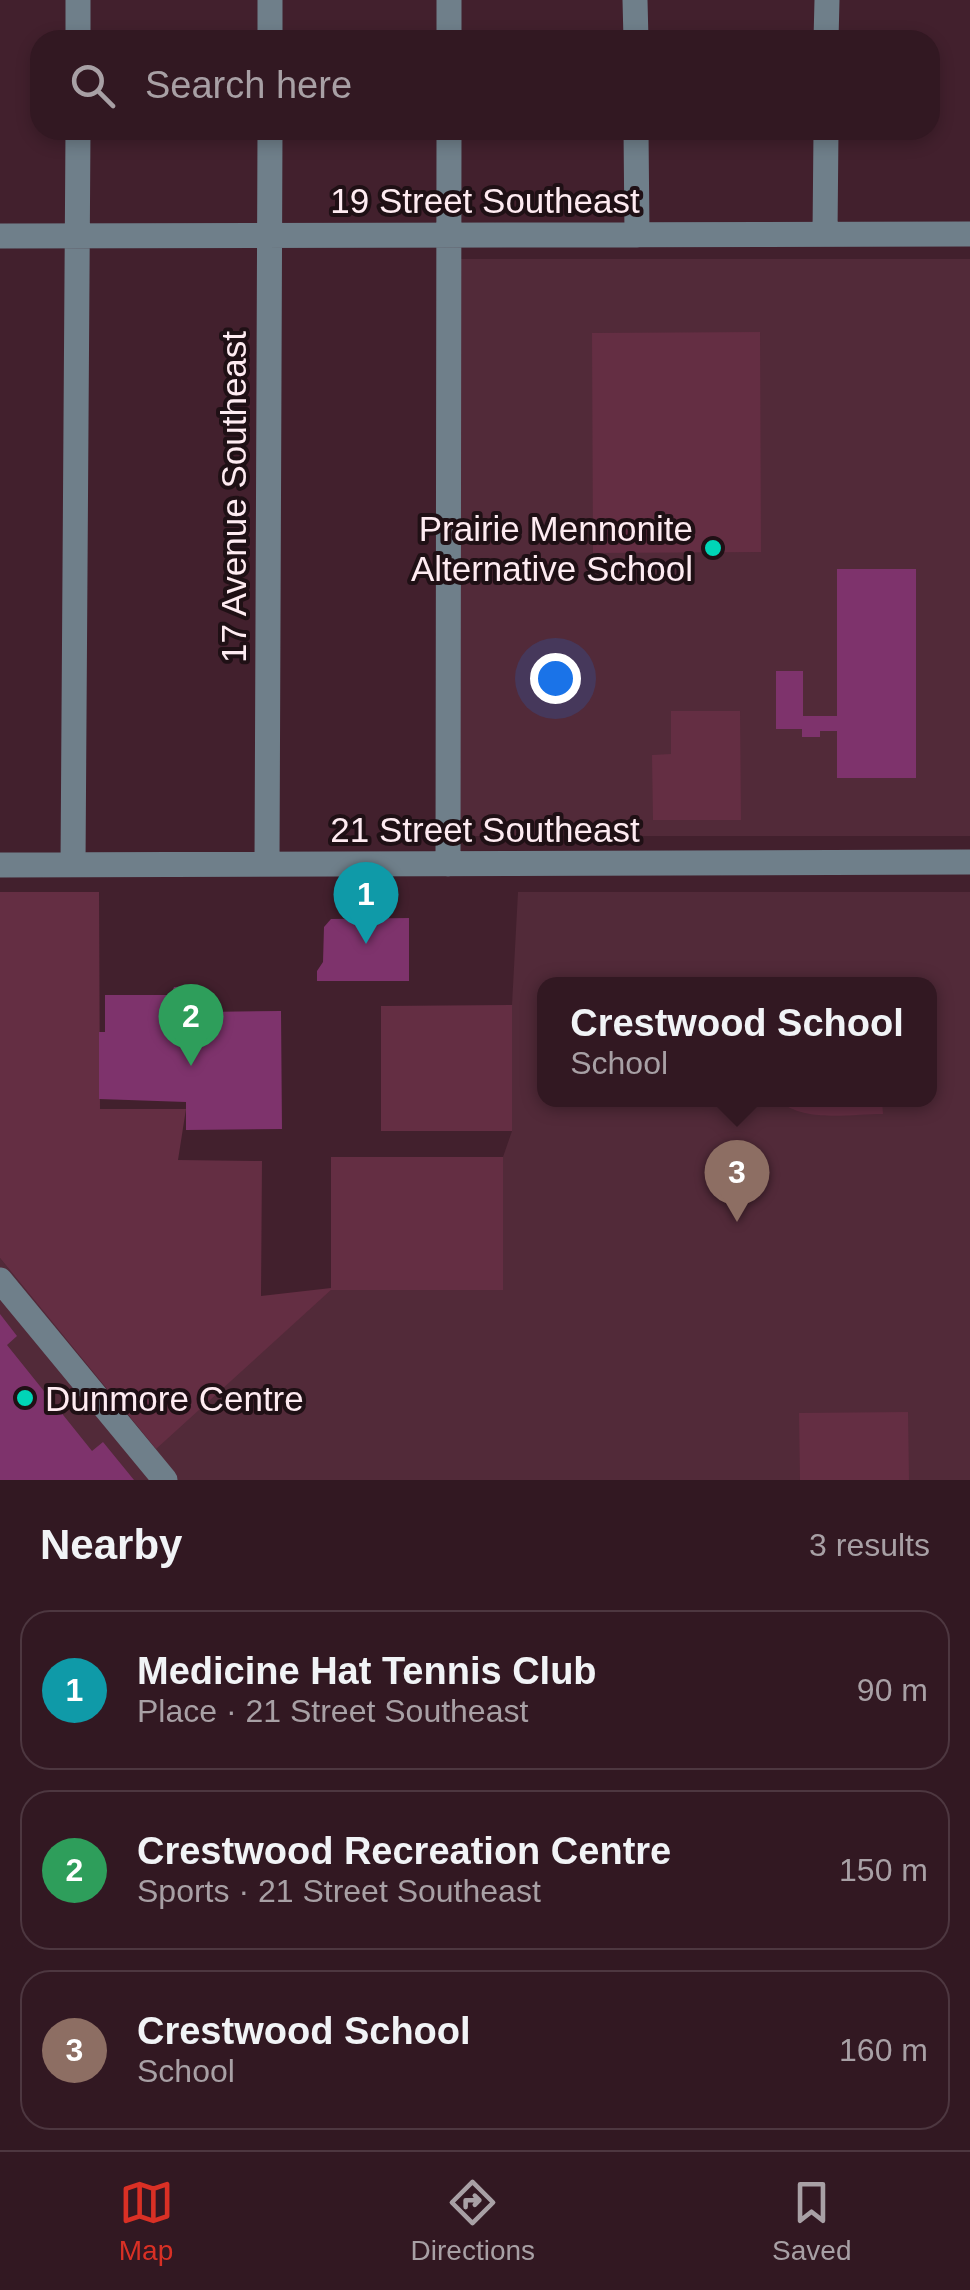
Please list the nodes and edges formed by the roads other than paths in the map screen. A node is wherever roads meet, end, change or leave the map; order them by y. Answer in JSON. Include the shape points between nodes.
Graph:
{"nodes":[{"id":1,"x":78,"y":0,"type":"edge"},
{"id":2,"x":270,"y":0,"type":"edge"},
{"id":3,"x":449,"y":0,"type":"edge"},
{"id":4,"x":635,"y":0,"type":"edge"},
{"id":5,"x":827,"y":0,"type":"edge"},
{"id":6,"x":78,"y":30,"type":"edge"},
{"id":7,"x":270,"y":30,"type":"edge"},
{"id":8,"x":449,"y":30,"type":"edge"},
{"id":9,"x":636,"y":30,"type":"edge"},
{"id":10,"x":826,"y":30,"type":"edge"},
{"id":11,"x":78,"y":140,"type":"edge"},
{"id":12,"x":270,"y":140,"type":"edge"},
{"id":13,"x":449,"y":140,"type":"edge"},
{"id":14,"x":636,"y":140,"type":"edge"},
{"id":15,"x":826,"y":140,"type":"edge"},
{"id":16,"x":825,"y":234,"type":"junction"},
{"id":17,"x":970,"y":234,"type":"edge"},
{"id":18,"x":449,"y":235,"type":"junction"},
{"id":19,"x":637,"y":235,"type":"junction"},
{"id":20,"x":0,"y":236,"type":"edge"},
{"id":21,"x":79,"y":236,"type":"junction"},
{"id":22,"x":269,"y":236,"type":"junction"},
{"id":23,"x":970,"y":862,"type":"edge"},
{"id":24,"x":73,"y":864,"type":"junction"},
{"id":25,"x":267,"y":864,"type":"junction"},
{"id":26,"x":448,"y":864,"type":"junction"},
{"id":27,"x":0,"y":865,"type":"edge"},
{"id":28,"x":0,"y":1280,"type":"edge"},
{"id":29,"x":165,"y":1480,"type":"edge"}],
"edges":[{"from":1,"to":6,"type":"street"},
{"from":2,"to":7,"type":"street"},
{"from":3,"to":8,"type":"street"},
{"from":4,"to":9,"type":"street"},
{"from":5,"to":10,"type":"street"},
{"from":11,"to":21,"type":"street"},
{"from":12,"to":22,"type":"street","name":"17 Avenue Southeast"},
{"from":13,"to":18,"type":"street"},
{"from":14,"to":19,"type":"street"},
{"from":15,"to":16,"type":"street"},
{"from":16,"to":17,"type":"street","name":"19 Street Southeast"},
{"from":16,"to":19,"type":"street","name":"19 Street Southeast"},
{"from":18,"to":19,"type":"street","name":"19 Street Southeast"},
{"from":18,"to":22,"type":"street","name":"19 Street Southeast"},
{"from":18,"to":26,"type":"street"},
{"from":20,"to":21,"type":"street","name":"19 Street Southeast"},
{"from":21,"to":22,"type":"street","name":"19 Street Southeast"},
{"from":21,"to":24,"type":"street"},
{"from":22,"to":25,"type":"street","name":"17 Avenue Southeast"},
{"from":23,"to":26,"type":"street","name":"21 Street Southeast"},
{"from":24,"to":25,"type":"street","name":"21 Street Southeast"},
{"from":24,"to":27,"type":"street","name":"21 Street Southeast"},
{"from":25,"to":26,"type":"street","name":"21 Street Southeast"},
{"from":28,"to":29,"type":"street"}]}
